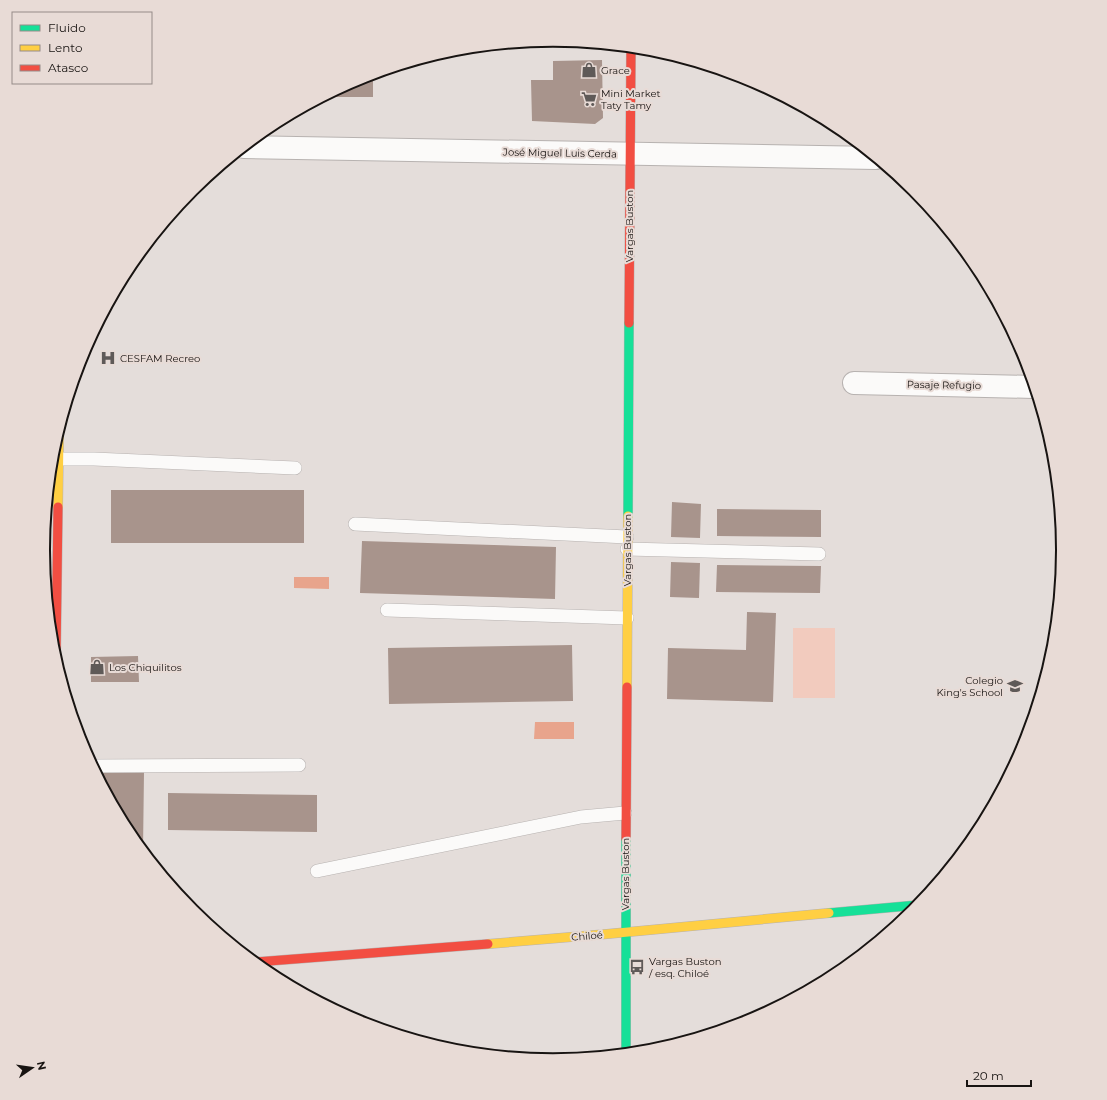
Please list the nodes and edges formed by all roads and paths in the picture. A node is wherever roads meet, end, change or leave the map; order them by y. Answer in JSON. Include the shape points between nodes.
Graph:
{"nodes":[{"id":1,"x":631,"y":53,"type":"edge"},
{"id":2,"x":252,"y":147,"type":"edge"},
{"id":3,"x":630,"y":154,"type":"junction"},
{"id":4,"x":868,"y":158,"type":"edge"},
{"id":5,"x":854,"y":383,"type":"dead end"},
{"id":6,"x":1030,"y":387,"type":"edge"},
{"id":7,"x":59,"y":459,"type":"edge"},
{"id":8,"x":295,"y":468,"type":"dead end"},
{"id":9,"x":56,"y":478,"type":"edge"},
{"id":10,"x":355,"y":524,"type":"dead end"},
{"id":11,"x":627,"y":543,"type":"junction"},
{"id":12,"x":819,"y":554,"type":"dead end"},
{"id":13,"x":387,"y":610,"type":"dead end"},
{"id":14,"x":627,"y":618,"type":"junction"},
{"id":15,"x":56,"y":622,"type":"edge"},
{"id":16,"x":299,"y":765,"type":"dead end"},
{"id":17,"x":99,"y":766,"type":"edge"},
{"id":18,"x":625,"y":813,"type":"junction"},
{"id":19,"x":317,"y":871,"type":"dead end"},
{"id":20,"x":908,"y":907,"type":"edge"},
{"id":21,"x":625,"y":933,"type":"junction"},
{"id":22,"x":265,"y":961,"type":"edge"},
{"id":23,"x":626,"y":1048,"type":"edge"}],
"edges":[{"from":1,"to":3,"type":"street","name":"Vargas Buston"},
{"from":2,"to":3,"type":"street","name":"José Miguel Luis Cerda"},
{"from":3,"to":4,"type":"street","name":"José Miguel Luis Cerda"},
{"from":3,"to":11,"type":"street","name":"Vargas Buston"},
{"from":5,"to":6,"type":"street","name":"Pasaje Refugio"},
{"from":7,"to":8,"type":"lane"},
{"from":9,"to":15,"type":"street"},
{"from":10,"to":11,"type":"lane"},
{"from":11,"to":12,"type":"lane"},
{"from":11,"to":14,"type":"street","name":"Vargas Buston"},
{"from":13,"to":14,"type":"lane"},
{"from":14,"to":18,"type":"street","name":"Vargas Buston"},
{"from":16,"to":17,"type":"lane"},
{"from":18,"to":19,"type":"lane","via":[[581,817]]},
{"from":18,"to":21,"type":"street","name":"Vargas Buston"},
{"from":20,"to":21,"type":"street","name":"Chiloé"},
{"from":21,"to":22,"type":"street","name":"Chiloé"},
{"from":21,"to":23,"type":"street","name":"Vargas Buston"}]}
